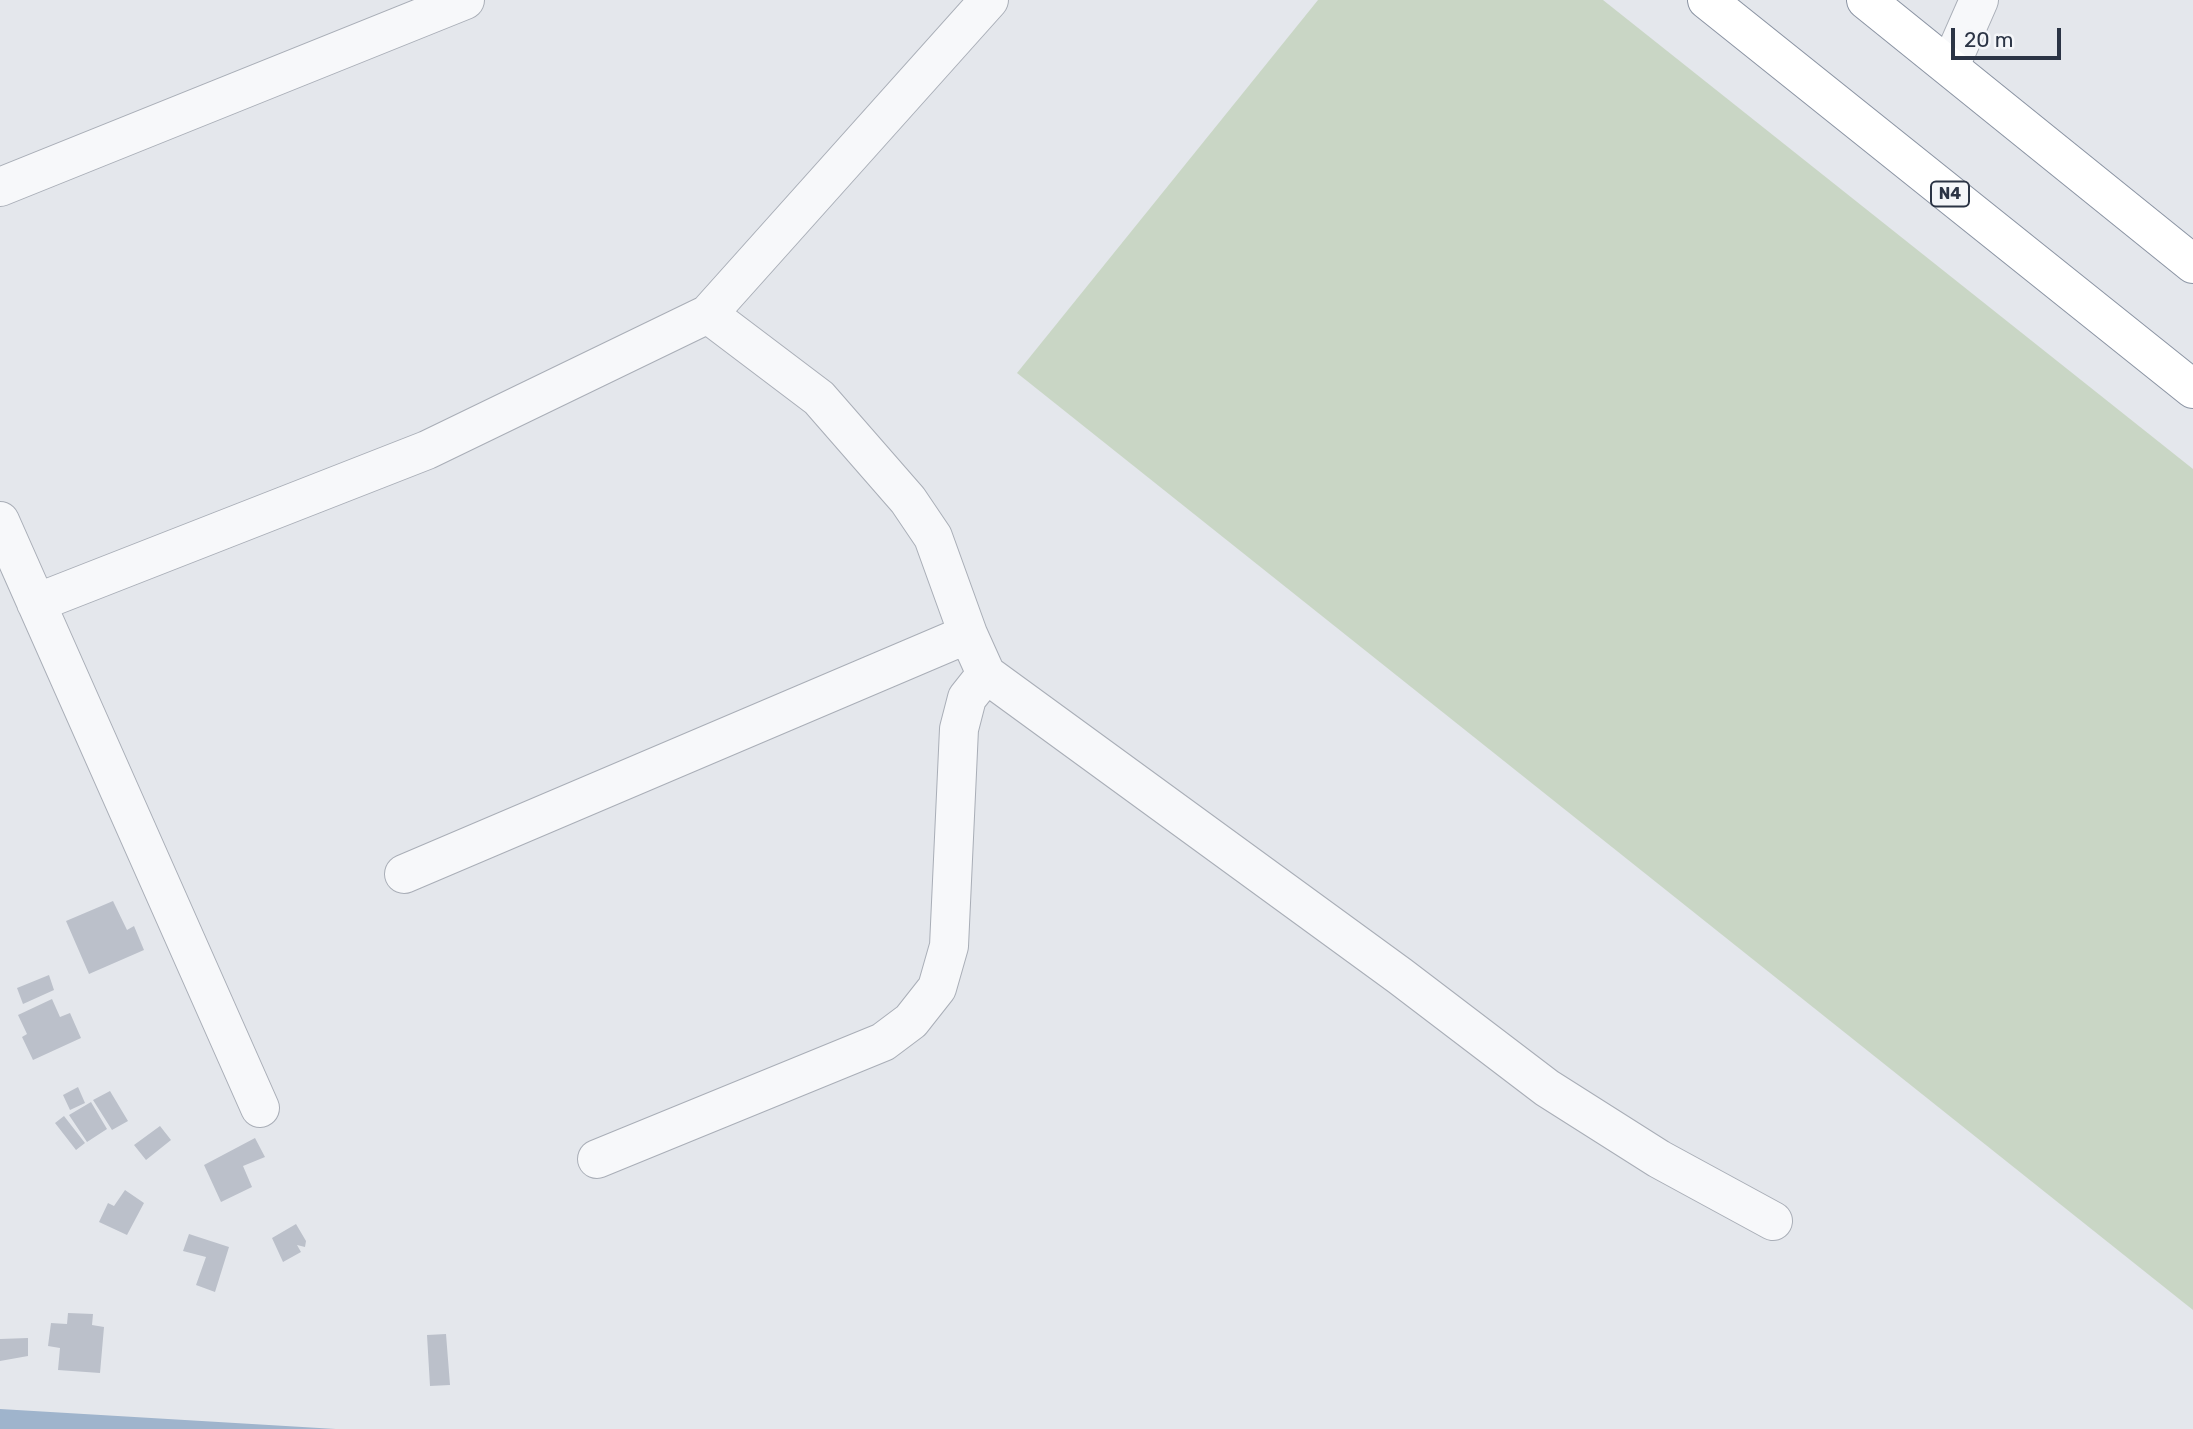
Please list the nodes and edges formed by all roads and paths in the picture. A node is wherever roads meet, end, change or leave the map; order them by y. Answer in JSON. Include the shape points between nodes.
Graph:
{"nodes":[{"id":1,"x":465,"y":0,"type":"edge"},
{"id":2,"x":989,"y":0,"type":"edge"},
{"id":3,"x":1707,"y":0,"type":"edge"},
{"id":4,"x":1866,"y":0,"type":"edge"},
{"id":5,"x":1979,"y":0,"type":"edge"},
{"id":6,"x":1950,"y":66,"type":"junction"},
{"id":7,"x":0,"y":187,"type":"edge"},
{"id":8,"x":2193,"y":264,"type":"edge"},
{"id":9,"x":708,"y":314,"type":"junction"},
{"id":10,"x":2193,"y":389,"type":"edge"},
{"id":11,"x":0,"y":521,"type":"edge"},
{"id":12,"x":36,"y":603,"type":"junction"},
{"id":13,"x":968,"y":634,"type":"junction"},
{"id":14,"x":986,"y":674,"type":"junction"},
{"id":15,"x":404,"y":874,"type":"dead end"},
{"id":16,"x":260,"y":1108,"type":"dead end"},
{"id":17,"x":597,"y":1158,"type":"dead end"},
{"id":18,"x":1773,"y":1221,"type":"dead end"}],
"edges":[{"from":1,"to":7,"type":"street"},
{"from":2,"to":9,"type":"street"},
{"from":3,"to":10,"type":"highway","number":"N4"},
{"from":4,"to":6,"type":"highway"},
{"from":5,"to":6,"type":"street"},
{"from":6,"to":8,"type":"highway"},
{"from":9,"to":12,"type":"street","via":[[427,450]]},
{"from":9,"to":13,"type":"street","via":[[819,398],[908,500],[933,537]]},
{"from":11,"to":12,"type":"street"},
{"from":12,"to":16,"type":"street"},
{"from":13,"to":14,"type":"street"},
{"from":13,"to":15,"type":"street"},
{"from":14,"to":17,"type":"street","via":[[967,698],[959,729],[949,946],[937,988],[911,1021],[883,1042]]},
{"from":14,"to":18,"type":"street","via":[[1547,1088],[1658,1159]]}]}
